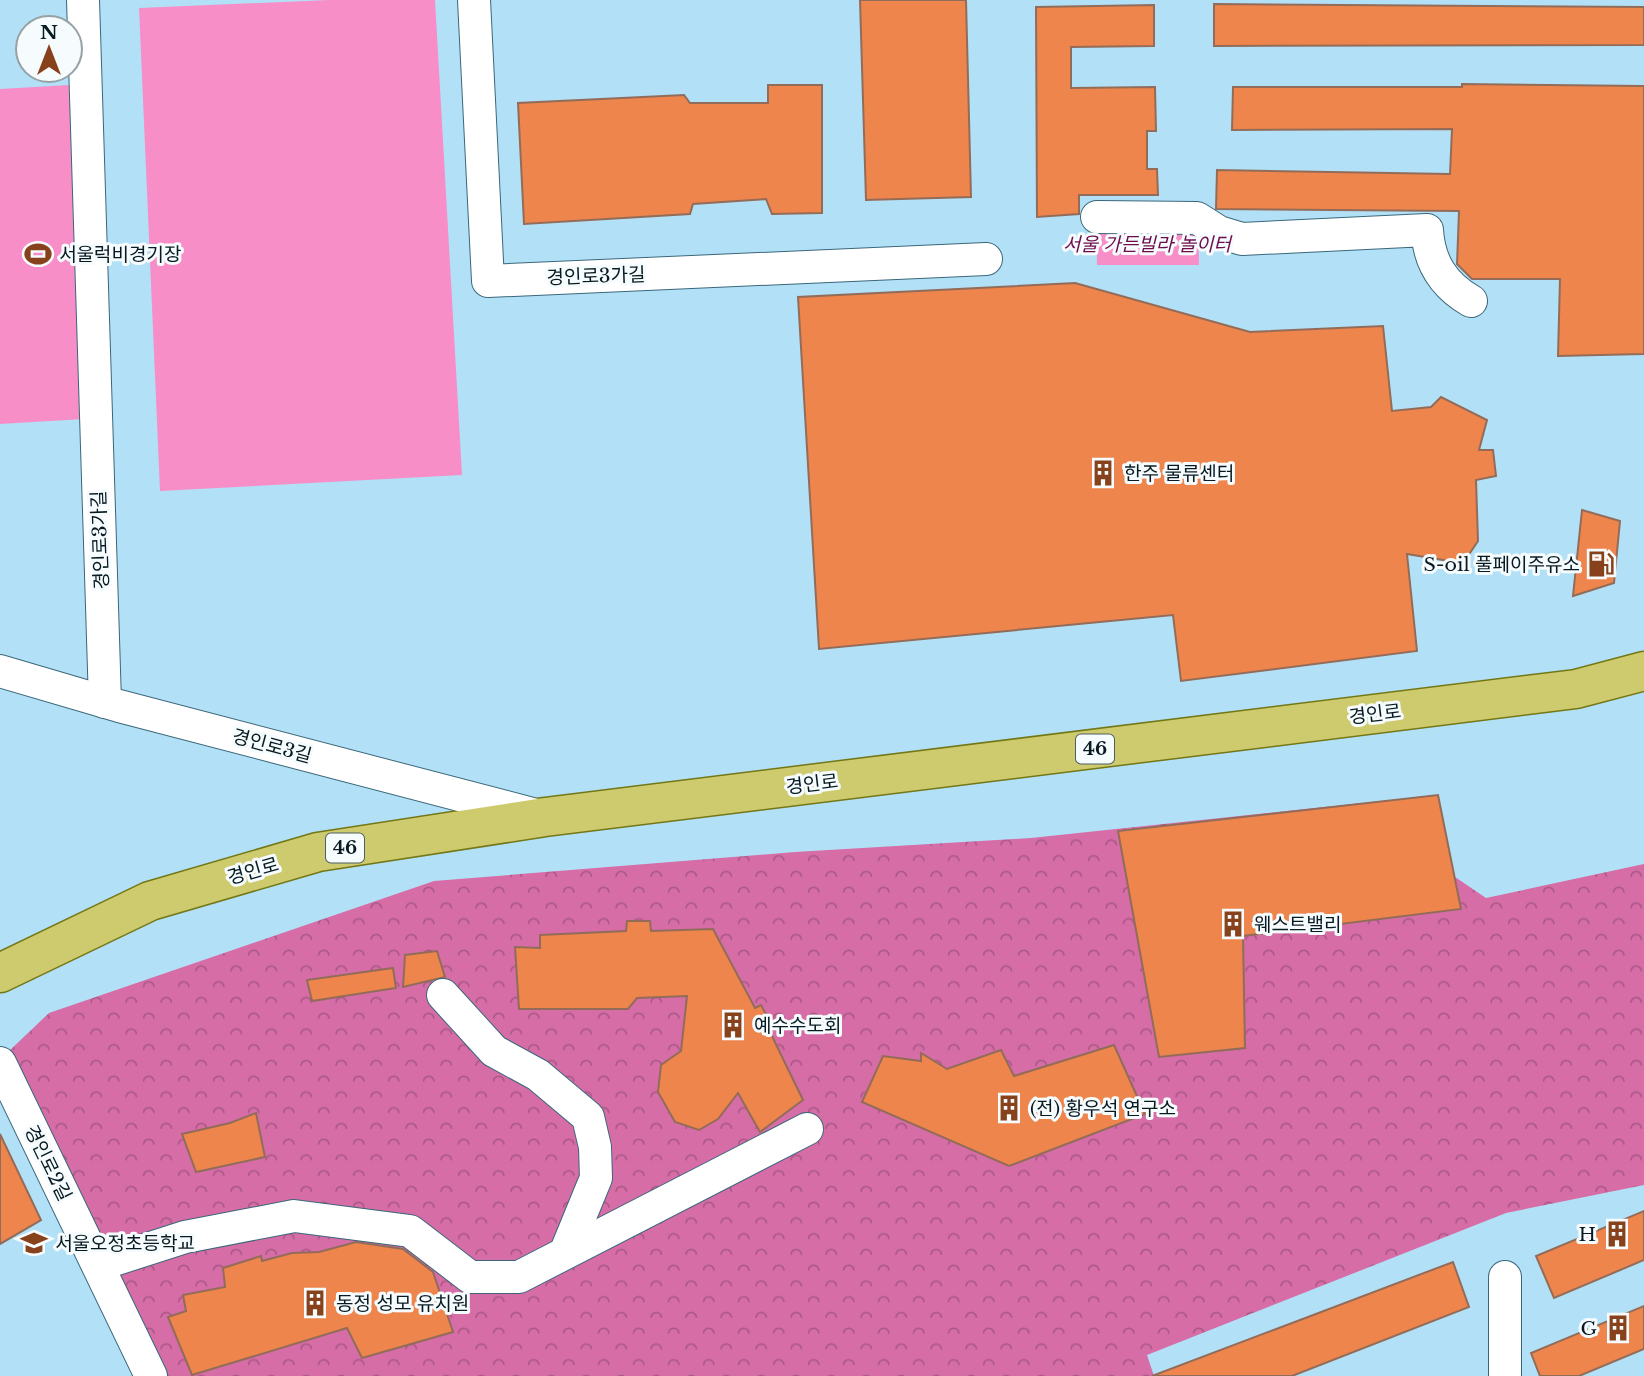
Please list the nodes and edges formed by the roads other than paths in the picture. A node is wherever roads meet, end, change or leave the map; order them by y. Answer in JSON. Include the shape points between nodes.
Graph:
{"nodes":[{"id":1,"x":83,"y":0,"type":"edge"},
{"id":2,"x":474,"y":0,"type":"edge"},
{"id":3,"x":1097,"y":217,"type":"dead end"},
{"id":4,"x":986,"y":259,"type":"dead end"},
{"id":5,"x":1471,"y":301,"type":"dead end"},
{"id":6,"x":0,"y":671,"type":"edge"},
{"id":7,"x":1644,"y":671,"type":"edge"},
{"id":8,"x":105,"y":702,"type":"junction"},
{"id":9,"x":545,"y":817,"type":"junction"},
{"id":10,"x":0,"y":973,"type":"edge"},
{"id":11,"x":443,"y":995,"type":"dead end"},
{"id":12,"x":0,"y":1063,"type":"edge"},
{"id":13,"x":807,"y":1129,"type":"dead end"},
{"id":14,"x":566,"y":1251,"type":"junction"},
{"id":15,"x":98,"y":1265,"type":"junction"},
{"id":16,"x":1505,"y":1277,"type":"dead end"},
{"id":17,"x":151,"y":1376,"type":"edge"},
{"id":18,"x":1505,"y":1376,"type":"edge"}],
"edges":[{"from":1,"to":8,"type":"street","name":"경인로3가길"},
{"from":2,"to":4,"type":"street","name":"경인로3가길","via":[[488,281]]},
{"from":3,"to":5,"type":"street","via":[[1197,218],[1242,239],[1427,230],[1428,251],[1439,272],[1451,289]]},
{"from":6,"to":8,"type":"street","name":"경인로3길"},
{"from":7,"to":9,"type":"main road","name":"경인로","number":"46","via":[[1576,689]]},
{"from":8,"to":9,"type":"street","name":"경인로3길"},
{"from":9,"to":10,"type":"main road","name":"경인로","number":"46","via":[[318,852],[150,901]]},
{"from":11,"to":14,"type":"street","via":[[494,1051],[538,1075],[587,1117],[595,1147],[596,1178]]},
{"from":12,"to":15,"type":"street","name":"경인로2길"},
{"from":13,"to":14,"type":"street"},
{"from":14,"to":15,"type":"street","via":[[519,1277],[470,1277],[410,1231],[294,1216],[186,1237]]},
{"from":15,"to":17,"type":"street","name":"경인로2길"},
{"from":16,"to":18,"type":"street"}]}
